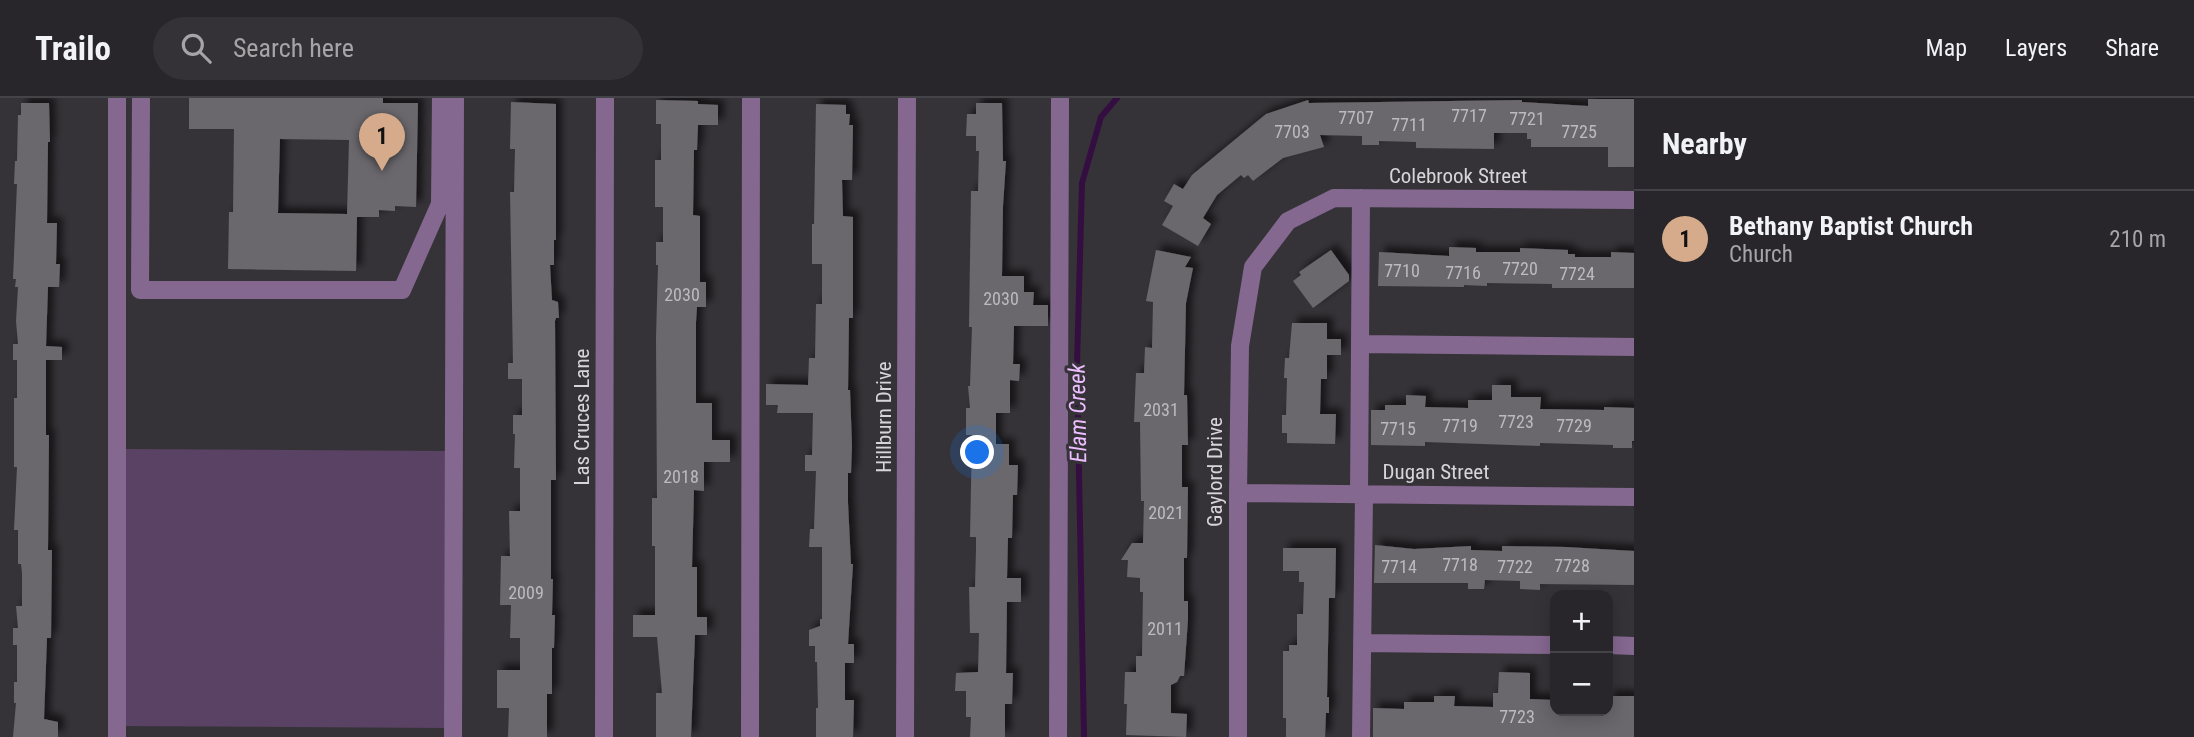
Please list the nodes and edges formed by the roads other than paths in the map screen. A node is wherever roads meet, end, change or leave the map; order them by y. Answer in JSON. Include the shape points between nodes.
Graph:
{"nodes":[{"id":1,"x":117,"y":98,"type":"edge"},
{"id":2,"x":141,"y":98,"type":"edge"},
{"id":3,"x":441,"y":98,"type":"edge"},
{"id":4,"x":455,"y":98,"type":"edge"},
{"id":5,"x":605,"y":98,"type":"edge"},
{"id":6,"x":751,"y":98,"type":"edge"},
{"id":7,"x":907,"y":98,"type":"edge"},
{"id":8,"x":1060,"y":98,"type":"edge"},
{"id":9,"x":1361,"y":198,"type":"junction"},
{"id":10,"x":1634,"y":200,"type":"edge"},
{"id":11,"x":1287,"y":221,"type":"joint"},
{"id":12,"x":1361,"y":344,"type":"junction"},
{"id":13,"x":1634,"y":347,"type":"edge"},
{"id":14,"x":1238,"y":493,"type":"junction"},
{"id":15,"x":1361,"y":495,"type":"junction"},
{"id":16,"x":1634,"y":497,"type":"edge"},
{"id":17,"x":1362,"y":643,"type":"junction"},
{"id":18,"x":1550,"y":645,"type":"edge"},
{"id":19,"x":1613,"y":645,"type":"edge"},
{"id":20,"x":1634,"y":646,"type":"edge"},
{"id":21,"x":117,"y":737,"type":"edge"},
{"id":22,"x":453,"y":737,"type":"edge"},
{"id":23,"x":604,"y":737,"type":"edge"},
{"id":24,"x":750,"y":737,"type":"edge"},
{"id":25,"x":905,"y":737,"type":"edge"},
{"id":26,"x":1058,"y":737,"type":"edge"},
{"id":27,"x":1238,"y":737,"type":"edge"},
{"id":28,"x":1361,"y":737,"type":"edge"}],
"edges":[{"from":1,"to":21,"type":"street"},
{"from":2,"to":3,"type":"street","via":[[140,290],[402,290],[440,204]]},
{"from":4,"to":22,"type":"street"},
{"from":5,"to":23,"type":"street","name":"Las Cruces Lane"},
{"from":6,"to":24,"type":"street"},
{"from":7,"to":25,"type":"street","name":"Hillburn Drive"},
{"from":8,"to":26,"type":"street"},
{"from":9,"to":10,"type":"street","name":"Colebrook Street"},
{"from":9,"to":11,"type":"street","name":"Colebrook Street","via":[[1334,198]]},
{"from":9,"to":12,"type":"street"},
{"from":11,"to":14,"type":"street","name":"Gaylord Drive","via":[[1253,267],[1240,346]]},
{"from":12,"to":13,"type":"street"},
{"from":12,"to":15,"type":"street"},
{"from":14,"to":15,"type":"street","name":"Dugan Street"},
{"from":14,"to":27,"type":"street","name":"Gaylord Drive"},
{"from":15,"to":16,"type":"street","name":"Dugan Street"},
{"from":15,"to":17,"type":"street"},
{"from":17,"to":18,"type":"street"},
{"from":17,"to":28,"type":"street"},
{"from":19,"to":20,"type":"street"}]}
